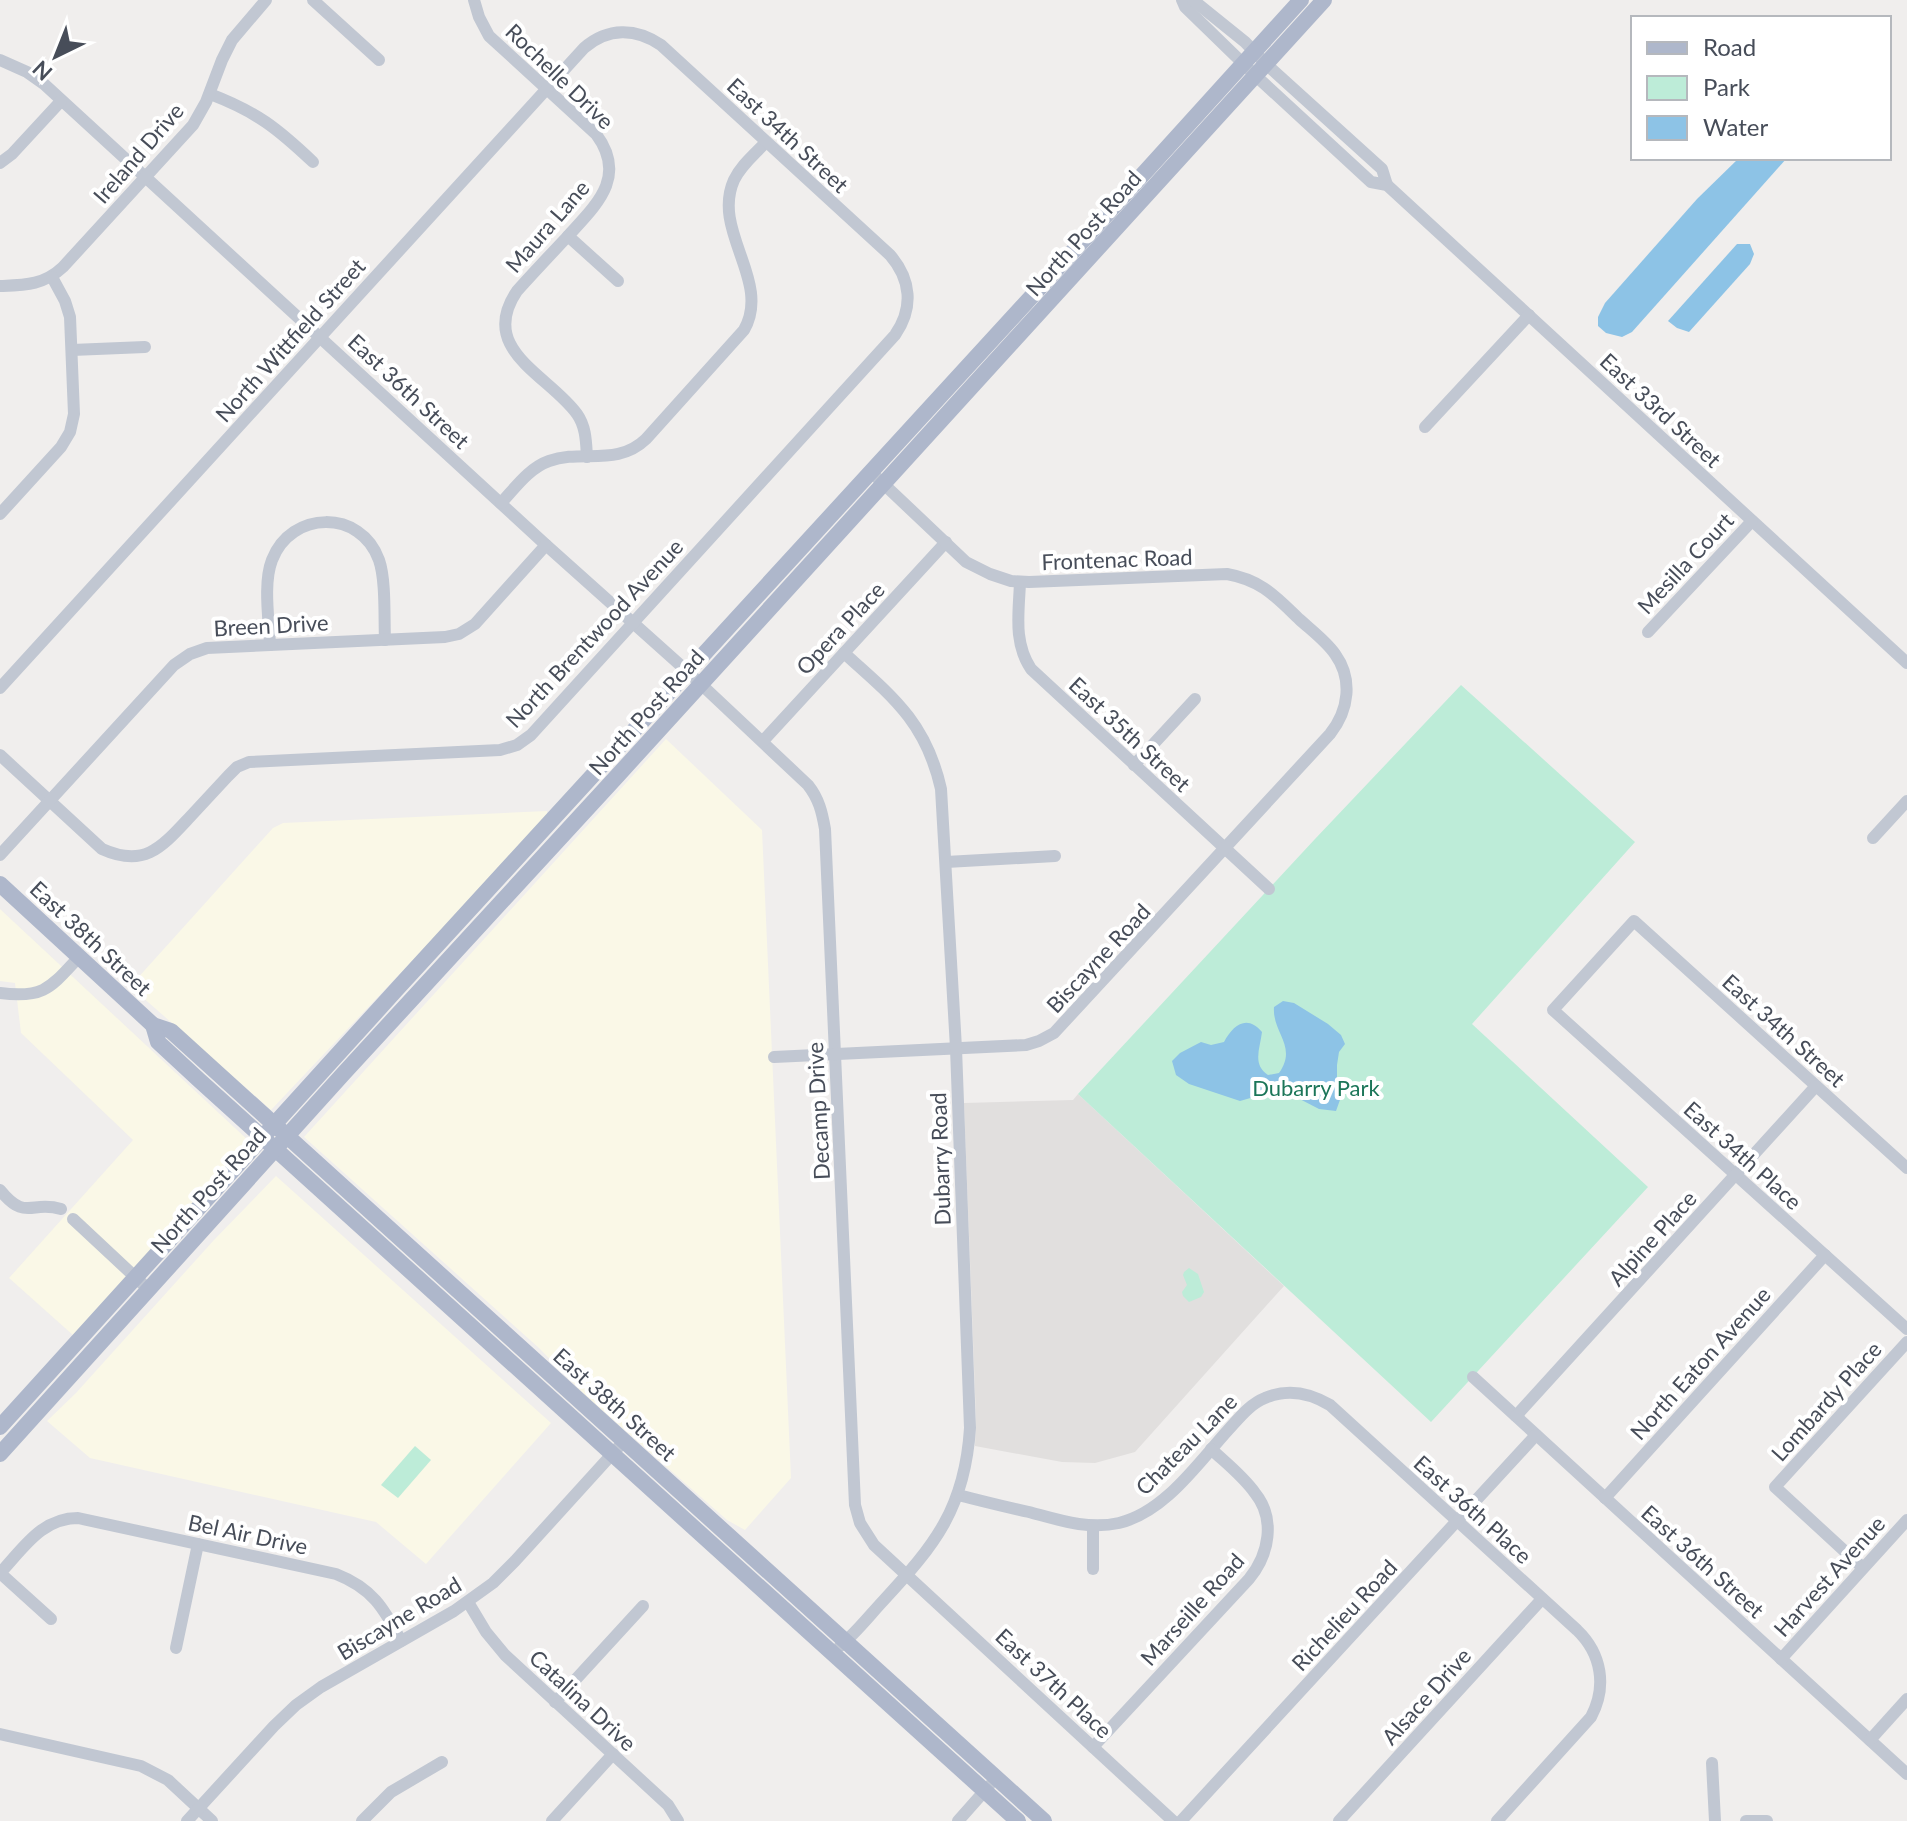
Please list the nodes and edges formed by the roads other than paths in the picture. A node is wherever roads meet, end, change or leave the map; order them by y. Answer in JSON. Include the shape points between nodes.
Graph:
{"nodes":[{"id":1,"x":266,"y":0,"type":"edge"},
{"id":2,"x":313,"y":0,"type":"edge"},
{"id":3,"x":474,"y":0,"type":"edge"},
{"id":4,"x":1182,"y":0,"type":"edge"},
{"id":5,"x":1193,"y":0,"type":"edge"},
{"id":6,"x":1301,"y":0,"type":"edge"},
{"id":7,"x":1324,"y":0,"type":"edge"},
{"id":8,"x":618,"y":32,"type":"joint"},
{"id":9,"x":0,"y":60,"type":"edge"},
{"id":10,"x":379,"y":60,"type":"dead end"},
{"id":11,"x":1255,"y":63,"type":"junction"},
{"id":12,"x":547,"y":89,"type":"junction"},
{"id":13,"x":210,"y":94,"type":"junction"},
{"id":14,"x":61,"y":101,"type":"junction"},
{"id":15,"x":766,"y":142,"type":"junction"},
{"id":16,"x":313,"y":162,"type":"dead end"},
{"id":17,"x":0,"y":163,"type":"edge"},
{"id":18,"x":146,"y":177,"type":"junction"},
{"id":19,"x":608,"y":182,"type":"joint"},
{"id":20,"x":568,"y":236,"type":"junction"},
{"id":21,"x":52,"y":277,"type":"junction"},
{"id":22,"x":618,"y":281,"type":"dead end"},
{"id":23,"x":0,"y":286,"type":"edge"},
{"id":24,"x":908,"y":294,"type":"joint"},
{"id":25,"x":1529,"y":315,"type":"junction"},
{"id":26,"x":320,"y":336,"type":"junction"},
{"id":27,"x":145,"y":347,"type":"dead end"},
{"id":28,"x":72,"y":350,"type":"junction"},
{"id":29,"x":1425,"y":427,"type":"dead end"},
{"id":30,"x":587,"y":457,"type":"junction"},
{"id":31,"x":878,"y":478,"type":"junction"},
{"id":32,"x":501,"y":503,"type":"junction"},
{"id":33,"x":0,"y":514,"type":"edge"},
{"id":34,"x":1752,"y":521,"type":"junction"},
{"id":35,"x":946,"y":542,"type":"junction"},
{"id":36,"x":546,"y":545,"type":"junction"},
{"id":37,"x":1020,"y":582,"type":"junction"},
{"id":38,"x":632,"y":622,"type":"junction"},
{"id":39,"x":1648,"y":632,"type":"dead end"},
{"id":40,"x":385,"y":640,"type":"junction"},
{"id":41,"x":270,"y":645,"type":"junction"},
{"id":42,"x":844,"y":653,"type":"junction"},
{"id":43,"x":1907,"y":663,"type":"edge"},
{"id":44,"x":695,"y":678,"type":"junction"},
{"id":45,"x":0,"y":688,"type":"edge"},
{"id":46,"x":1347,"y":692,"type":"joint"},
{"id":47,"x":1195,"y":699,"type":"dead end"},
{"id":48,"x":763,"y":741,"type":"junction"},
{"id":49,"x":0,"y":755,"type":"edge"},
{"id":50,"x":1134,"y":765,"type":"junction"},
{"id":51,"x":50,"y":801,"type":"junction"},
{"id":52,"x":1907,"y":801,"type":"edge"},
{"id":53,"x":1873,"y":838,"type":"dead end"},
{"id":54,"x":1225,"y":848,"type":"junction"},
{"id":55,"x":0,"y":855,"type":"edge"},
{"id":56,"x":1055,"y":856,"type":"dead end"},
{"id":57,"x":946,"y":862,"type":"junction"},
{"id":58,"x":0,"y":884,"type":"edge"},
{"id":59,"x":1269,"y":889,"type":"dead end"},
{"id":60,"x":79,"y":957,"type":"junction"},
{"id":61,"x":0,"y":993,"type":"edge"},
{"id":62,"x":1553,"y":1010,"type":"joint"},
{"id":63,"x":956,"y":1048,"type":"junction"},
{"id":64,"x":836,"y":1054,"type":"junction"},
{"id":65,"x":774,"y":1057,"type":"dead end"},
{"id":66,"x":1816,"y":1086,"type":"junction"},
{"id":67,"x":274,"y":1136,"type":"junction"},
{"id":68,"x":1907,"y":1168,"type":"edge"},
{"id":69,"x":1736,"y":1175,"type":"junction"},
{"id":70,"x":0,"y":1190,"type":"edge"},
{"id":71,"x":61,"y":1209,"type":"dead end"},
{"id":72,"x":73,"y":1219,"type":"dead end"},
{"id":73,"x":1825,"y":1255,"type":"junction"},
{"id":74,"x":135,"y":1277,"type":"junction"},
{"id":75,"x":148,"y":1289,"type":"junction"},
{"id":76,"x":1907,"y":1329,"type":"edge"},
{"id":77,"x":1907,"y":1342,"type":"edge"},
{"id":78,"x":1473,"y":1377,"type":"dead end"},
{"id":79,"x":1301,"y":1393,"type":"joint"},
{"id":80,"x":1516,"y":1416,"type":"junction"},
{"id":81,"x":0,"y":1427,"type":"edge"},
{"id":82,"x":1536,"y":1435,"type":"junction"},
{"id":83,"x":624,"y":1441,"type":"junction"},
{"id":84,"x":1211,"y":1449,"type":"junction"},
{"id":85,"x":0,"y":1454,"type":"edge"},
{"id":86,"x":612,"y":1454,"type":"junction"},
{"id":87,"x":958,"y":1495,"type":"junction"},
{"id":88,"x":1605,"y":1498,"type":"junction"},
{"id":89,"x":1907,"y":1520,"type":"edge"},
{"id":90,"x":1457,"y":1522,"type":"junction"},
{"id":91,"x":1093,"y":1526,"type":"junction"},
{"id":92,"x":198,"y":1544,"type":"junction"},
{"id":93,"x":1863,"y":1568,"type":"junction"},
{"id":94,"x":1093,"y":1569,"type":"dead end"},
{"id":95,"x":0,"y":1573,"type":"edge"},
{"id":96,"x":906,"y":1575,"type":"junction"},
{"id":97,"x":1542,"y":1599,"type":"junction"},
{"id":98,"x":468,"y":1602,"type":"junction"},
{"id":99,"x":643,"y":1606,"type":"dead end"},
{"id":100,"x":51,"y":1619,"type":"dead end"},
{"id":101,"x":401,"y":1641,"type":"junction"},
{"id":102,"x":839,"y":1647,"type":"junction"},
{"id":103,"x":176,"y":1648,"type":"dead end"},
{"id":104,"x":1781,"y":1659,"type":"junction"},
{"id":105,"x":1907,"y":1699,"type":"edge"},
{"id":106,"x":555,"y":1702,"type":"junction"},
{"id":107,"x":0,"y":1734,"type":"edge"},
{"id":108,"x":1870,"y":1740,"type":"junction"},
{"id":109,"x":1093,"y":1747,"type":"junction"},
{"id":110,"x":613,"y":1754,"type":"junction"},
{"id":111,"x":442,"y":1762,"type":"dead end"},
{"id":112,"x":1712,"y":1763,"type":"dead end"},
{"id":113,"x":1907,"y":1774,"type":"edge"},
{"id":114,"x":997,"y":1778,"type":"junction"},
{"id":115,"x":985,"y":1791,"type":"junction"},
{"id":116,"x":198,"y":1809,"type":"junction"},
{"id":117,"x":1502,"y":1819,"type":"edge"},
{"id":118,"x":187,"y":1821,"type":"edge"},
{"id":119,"x":212,"y":1821,"type":"edge"},
{"id":120,"x":362,"y":1821,"type":"edge"},
{"id":121,"x":552,"y":1821,"type":"edge"},
{"id":122,"x":678,"y":1821,"type":"edge"},
{"id":123,"x":958,"y":1821,"type":"edge"},
{"id":124,"x":1018,"y":1821,"type":"edge"},
{"id":125,"x":1044,"y":1821,"type":"edge"},
{"id":126,"x":1173,"y":1821,"type":"edge"},
{"id":127,"x":1181,"y":1821,"type":"edge"},
{"id":128,"x":1339,"y":1821,"type":"edge"},
{"id":129,"x":1715,"y":1821,"type":"edge"},
{"id":130,"x":1746,"y":1821,"type":"edge"},
{"id":131,"x":1767,"y":1821,"type":"edge"}],
"edges":[{"from":1,"to":13,"type":"street","name":"Ireland Drive","via":[[232,40]]},
{"from":2,"to":10,"type":"street"},
{"from":3,"to":12,"type":"street","name":"Rochelle Drive","via":[[489,36]]},
{"from":4,"to":11,"type":"street","name":"East 33rd Street"},
{"from":5,"to":11,"type":"street","name":"East 33rd Street","via":[[1218,18]]},
{"from":6,"to":11,"type":"main road","name":"North Post Road"},
{"from":7,"to":11,"type":"main road","name":"North Post Road"},
{"from":8,"to":12,"type":"street","name":"North Wittfield Street","via":[[587,46]]},
{"from":8,"to":15,"type":"street","name":"East 34th Street","via":[[643,34],[661,45]]},
{"from":9,"to":14,"type":"street","via":[[27,72]]},
{"from":11,"to":25,"type":"street","name":"East 33rd Street","via":[[1382,169],[1387,185]]},
{"from":11,"to":31,"type":"main road","name":"North Post Road"},
{"from":12,"to":19,"type":"street","name":"Rochelle Drive","via":[[601,141],[608,157]]},
{"from":12,"to":26,"type":"street","name":"North Wittfield Street"},
{"from":13,"to":16,"type":"street","via":[[258,115]]},
{"from":13,"to":18,"type":"street","name":"Ireland Drive","via":[[193,125]]},
{"from":14,"to":17,"type":"street"},
{"from":14,"to":18,"type":"street","name":"East 36th Street"},
{"from":15,"to":24,"type":"street","name":"East 34th Street","via":[[893,258]]},
{"from":15,"to":30,"type":"street","via":[[737,176],[729,200],[730,221],[753,295],[744,330],[639,445],[625,453]]},
{"from":18,"to":21,"type":"street","name":"Ireland Drive"},
{"from":18,"to":26,"type":"street","name":"East 36th Street"},
{"from":19,"to":20,"type":"street","name":"Maura Lane","via":[[599,202]]},
{"from":20,"to":22,"type":"street"},
{"from":20,"to":30,"type":"street","name":"Maura Lane","via":[[515,295],[506,328],[519,359],[577,415],[586,435]]},
{"from":21,"to":23,"type":"street"},
{"from":21,"to":28,"type":"street","via":[[68,309]]},
{"from":24,"to":38,"type":"street","name":"North Brentwood Avenue","via":[[906,316],[895,335]]},
{"from":25,"to":29,"type":"street"},
{"from":25,"to":34,"type":"street","name":"East 33rd Street"},
{"from":26,"to":32,"type":"street","name":"East 36th Street"},
{"from":26,"to":45,"type":"street","name":"North Wittfield Street"},
{"from":27,"to":28,"type":"street"},
{"from":28,"to":33,"type":"street","via":[[70,432]]},
{"from":30,"to":32,"type":"street","via":[[539,465]]},
{"from":31,"to":35,"type":"street","name":"Frontenac Road"},
{"from":31,"to":44,"type":"main road","name":"North Post Road"},
{"from":32,"to":36,"type":"street","name":"East 36th Street"},
{"from":34,"to":39,"type":"street","name":"Mesilla Court"},
{"from":34,"to":43,"type":"street","name":"East 33rd Street"},
{"from":35,"to":37,"type":"street","name":"Frontenac Road","via":[[978,569]]},
{"from":35,"to":42,"type":"street","name":"Opera Place"},
{"from":36,"to":38,"type":"street","name":"East 36th Street"},
{"from":36,"to":40,"type":"street","name":"Breen Drive","via":[[466,630],[445,637]]},
{"from":37,"to":46,"type":"street","name":"Frontenac Road","via":[[1227,574],[1248,579],[1267,589],[1332,650],[1344,670]]},
{"from":37,"to":50,"type":"street","name":"East 35th Street","via":[[1018,633],[1029,665]]},
{"from":38,"to":44,"type":"street","name":"East 36th Street"},
{"from":38,"to":51,"type":"street","name":"North Brentwood Avenue","via":[[531,735],[509,748],[249,762],[231,773],[163,845],[131,857],[102,849]]},
{"from":40,"to":41,"type":"street","name":"Breen Drive"},
{"from":40,"to":41,"type":"street","via":[[378,558],[358,531],[324,522],[292,533],[271,560]]},
{"from":41,"to":51,"type":"street","name":"Breen Drive","via":[[204,649],[180,660]]},
{"from":42,"to":48,"type":"street","name":"Opera Place"},
{"from":42,"to":57,"type":"street","name":"Dubarry Road","via":[[897,701],[928,748],[941,789]]},
{"from":44,"to":48,"type":"street","name":"Decamp Drive"},
{"from":44,"to":67,"type":"main road","name":"North Post Road"},
{"from":46,"to":54,"type":"street","name":"Biscayne Road","via":[[1334,730]]},
{"from":47,"to":50,"type":"street"},
{"from":48,"to":64,"type":"street","name":"Decamp Drive","via":[[808,785],[823,817]]},
{"from":49,"to":51,"type":"street"},
{"from":50,"to":54,"type":"street","name":"East 35th Street"},
{"from":51,"to":55,"type":"street","name":"Breen Drive"},
{"from":52,"to":53,"type":"street"},
{"from":54,"to":59,"type":"street","name":"East 35th Street"},
{"from":54,"to":63,"type":"street","name":"Biscayne Road","via":[[1058,1031],[1026,1045]]},
{"from":56,"to":57,"type":"street"},
{"from":57,"to":63,"type":"street","name":"Dubarry Road"},
{"from":58,"to":60,"type":"main road","name":"East 38th Street"},
{"from":60,"to":61,"type":"street","via":[[38,993]]},
{"from":60,"to":67,"type":"main road","name":"East 38th Street","via":[[153,1025],[171,1031]]},
{"from":62,"to":66,"type":"street","name":"East 34th Street","via":[[1634,921]]},
{"from":62,"to":69,"type":"street","name":"East 34th Place"},
{"from":63,"to":64,"type":"street","name":"Biscayne Road"},
{"from":63,"to":87,"type":"street","name":"Dubarry Road","via":[[970,1428]]},
{"from":64,"to":65,"type":"street","name":"Biscayne Road"},
{"from":64,"to":96,"type":"street","name":"Decamp Drive","via":[[855,1505],[871,1541]]},
{"from":66,"to":68,"type":"street","name":"East 34th Street"},
{"from":66,"to":69,"type":"street","name":"Alpine Place"},
{"from":67,"to":74,"type":"main road","name":"North Post Road"},
{"from":67,"to":75,"type":"main road","name":"North Post Road"},
{"from":67,"to":83,"type":"main road","name":"East 38th Street"},
{"from":67,"to":86,"type":"main road","name":"East 38th Street"},
{"from":69,"to":73,"type":"street","name":"East 34th Place"},
{"from":69,"to":80,"type":"street","name":"Alpine Place"},
{"from":70,"to":71,"type":"street","via":[[22,1208]]},
{"from":72,"to":74,"type":"street"},
{"from":73,"to":76,"type":"street","name":"East 34th Place"},
{"from":73,"to":88,"type":"street","name":"North Eaton Avenue"},
{"from":74,"to":75,"type":"street"},
{"from":74,"to":81,"type":"main road","name":"North Post Road"},
{"from":75,"to":85,"type":"main road","name":"North Post Road"},
{"from":77,"to":93,"type":"street","name":"Lombardy Place","via":[[1775,1487]]},
{"from":78,"to":80,"type":"street","name":"East 36th Street"},
{"from":79,"to":84,"type":"street","name":"Chateau Lane","via":[[1262,1399]]},
{"from":79,"to":90,"type":"street","name":"East 36th Place","via":[[1330,1405]]},
{"from":80,"to":82,"type":"street","name":"East 36th Street"},
{"from":82,"to":88,"type":"street","name":"East 36th Street"},
{"from":82,"to":90,"type":"street","name":"Richelieu Road"},
{"from":83,"to":86,"type":"street","name":"Biscayne Road"},
{"from":83,"to":102,"type":"main road","name":"East 38th Street"},
{"from":84,"to":91,"type":"street","name":"Chateau Lane","via":[[1151,1509],[1119,1523]]},
{"from":84,"to":109,"type":"street","name":"Marseille Road","via":[[1261,1502],[1268,1532],[1263,1557],[1249,1579]]},
{"from":86,"to":98,"type":"street","name":"Biscayne Road","via":[[509,1567]]},
{"from":86,"to":102,"type":"main road","name":"East 38th Street"},
{"from":87,"to":91,"type":"street","name":"Chateau Lane"},
{"from":87,"to":96,"type":"street","name":"Dubarry Road","via":[[939,1534]]},
{"from":88,"to":104,"type":"street","name":"East 36th Street"},
{"from":89,"to":93,"type":"street","name":"Harvest Avenue"},
{"from":90,"to":97,"type":"street","name":"East 36th Place"},
{"from":90,"to":127,"type":"street","name":"Richelieu Road"},
{"from":91,"to":94,"type":"street"},
{"from":92,"to":95,"type":"street","name":"Bel Air Drive","via":[[84,1519],[57,1520],[36,1533]]},
{"from":92,"to":101,"type":"street","name":"Bel Air Drive","via":[[349,1579],[379,1603]]},
{"from":92,"to":103,"type":"street"},
{"from":93,"to":104,"type":"street","name":"Harvest Avenue"},
{"from":95,"to":100,"type":"street"},
{"from":96,"to":102,"type":"street","name":"Dubarry Road"},
{"from":96,"to":109,"type":"street","name":"East 37th Place"},
{"from":97,"to":117,"type":"street","name":"East 36th Place","via":[[1595,1654],[1600,1692],[1588,1721]]},
{"from":97,"to":128,"type":"street","name":"Alsace Drive"},
{"from":98,"to":101,"type":"street","name":"Biscayne Road"},
{"from":98,"to":106,"type":"street","name":"Catalina Drive","via":[[496,1646]]},
{"from":99,"to":106,"type":"street"},
{"from":101,"to":116,"type":"street","name":"Biscayne Road","via":[[296,1705]]},
{"from":102,"to":114,"type":"main road","name":"East 38th Street"},
{"from":102,"to":115,"type":"main road","name":"East 38th Street"},
{"from":104,"to":108,"type":"street","name":"East 36th Street"},
{"from":105,"to":108,"type":"street"},
{"from":106,"to":110,"type":"street","name":"Catalina Drive"},
{"from":107,"to":116,"type":"street","via":[[141,1766],[168,1780]]},
{"from":108,"to":113,"type":"street","name":"East 36th Street"},
{"from":109,"to":126,"type":"street","name":"East 37th Place"},
{"from":110,"to":121,"type":"street"},
{"from":110,"to":122,"type":"street","name":"Catalina Drive"},
{"from":111,"to":120,"type":"street","via":[[391,1792]]},
{"from":112,"to":129,"type":"street"},
{"from":114,"to":115,"type":"street"},
{"from":114,"to":125,"type":"main road","name":"East 38th Street"},
{"from":115,"to":123,"type":"street"},
{"from":115,"to":124,"type":"main road","name":"East 38th Street"},
{"from":116,"to":118,"type":"street","name":"Biscayne Road"},
{"from":116,"to":119,"type":"street"},
{"from":130,"to":131,"type":"street"}]}
